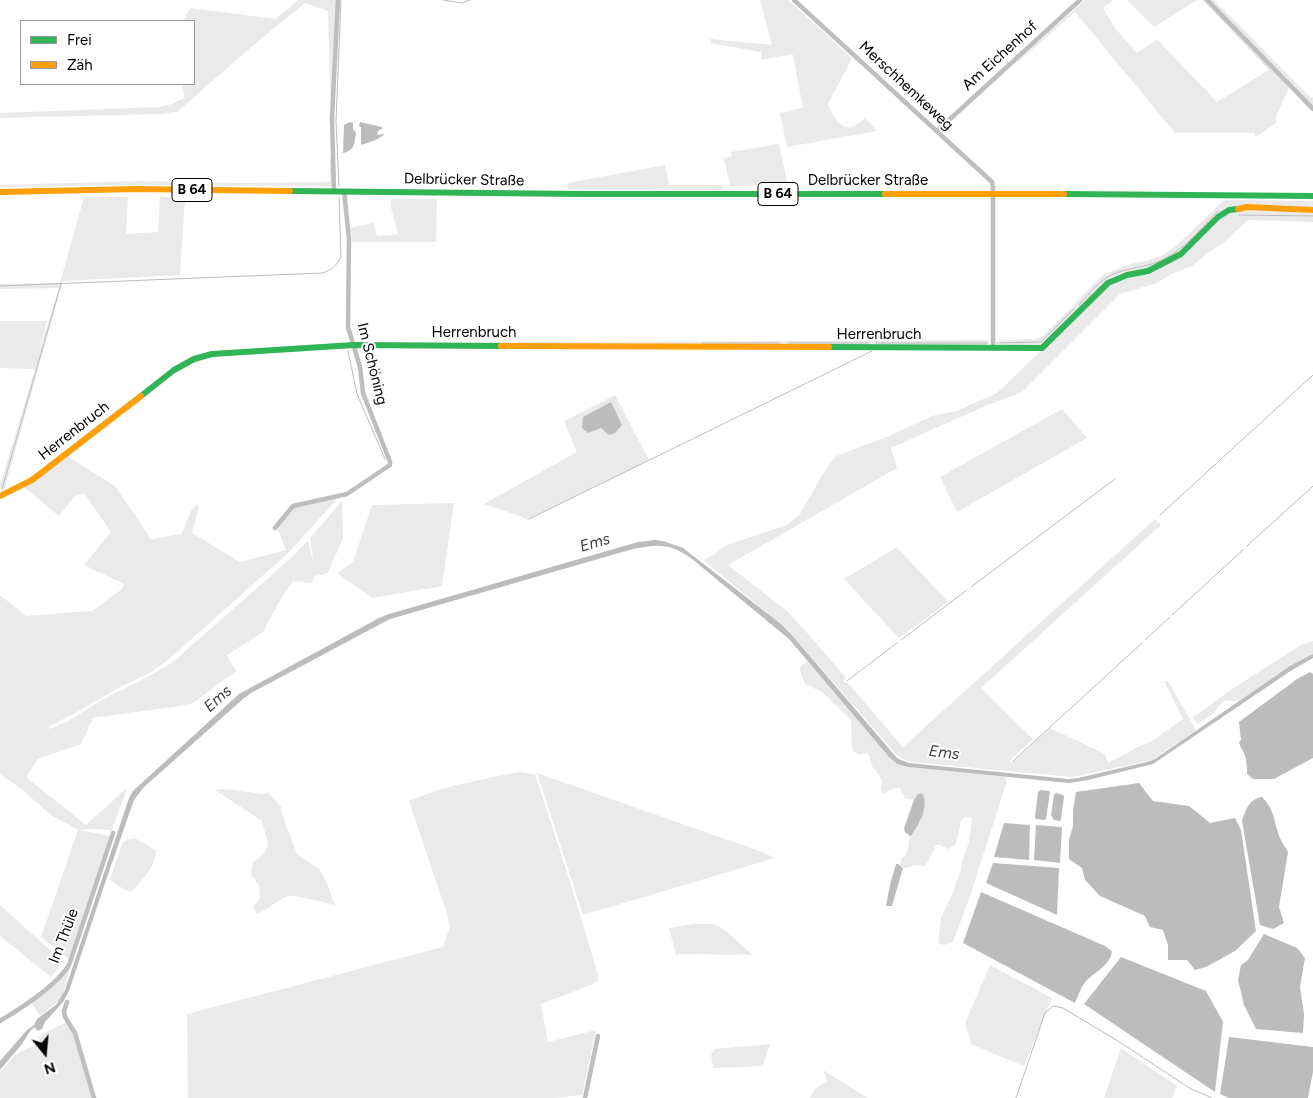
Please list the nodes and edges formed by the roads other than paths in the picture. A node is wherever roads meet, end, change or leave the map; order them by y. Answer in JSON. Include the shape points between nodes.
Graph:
{"nodes":[{"id":1,"x":338,"y":0,"type":"edge"},
{"id":2,"x":794,"y":0,"type":"edge"},
{"id":3,"x":1080,"y":0,"type":"edge"},
{"id":4,"x":1207,"y":0,"type":"edge"},
{"id":5,"x":1313,"y":109,"type":"edge"},
{"id":6,"x":937,"y":131,"type":"junction"},
{"id":7,"x":334,"y":191,"type":"junction"},
{"id":8,"x":344,"y":191,"type":"junction"},
{"id":9,"x":0,"y":192,"type":"edge"},
{"id":10,"x":993,"y":194,"type":"junction"},
{"id":11,"x":1313,"y":196,"type":"edge"},
{"id":12,"x":1313,"y":210,"type":"edge"},
{"id":13,"x":354,"y":345,"type":"junction"},
{"id":14,"x":993,"y":348,"type":"junction"},
{"id":15,"x":0,"y":496,"type":"edge"},
{"id":16,"x":275,"y":528,"type":"dead end"},
{"id":17,"x":113,"y":833,"type":"dead end"},
{"id":18,"x":67,"y":1002,"type":"dead end"},
{"id":19,"x":0,"y":1021,"type":"edge"},
{"id":20,"x":598,"y":1036,"type":"dead end"},
{"id":21,"x":94,"y":1098,"type":"edge"},
{"id":22,"x":585,"y":1098,"type":"edge"}],
"edges":[{"from":1,"to":7,"type":"street","via":[[332,118]]},
{"from":2,"to":6,"type":"street","name":"Merschhemkeweg"},
{"from":3,"to":6,"type":"street","name":"Am Eichenhof"},
{"from":4,"to":5,"type":"street"},
{"from":6,"to":10,"type":"street","name":"Merschhemkeweg","via":[[992,182]]},
{"from":7,"to":8,"type":"street","name":"Delbrücker Straße","number":"B 64"},
{"from":7,"to":9,"type":"street","name":"Delbrücker Straße","number":"B 64"},
{"from":8,"to":10,"type":"street","name":"Delbrücker Straße","number":"B 64"},
{"from":8,"to":13,"type":"street","name":"Im Schöning","via":[[349,239],[348,328]]},
{"from":10,"to":11,"type":"street","name":"Delbrücker Straße","number":"B 64"},
{"from":10,"to":14,"type":"street"},
{"from":12,"to":14,"type":"street","name":"Herrenbruch","via":[[1247,207],[1229,210],[1181,254],[1148,271],[1108,283],[1042,348]]},
{"from":13,"to":14,"type":"street","name":"Herrenbruch"},
{"from":13,"to":15,"type":"street","name":"Herrenbruch","via":[[212,354],[194,359],[174,370],[32,480]]},
{"from":13,"to":16,"type":"street","name":"Im Schöning","via":[[363,393],[390,465],[347,494],[293,506]]},
{"from":17,"to":19,"type":"street","name":"Im Thüle","via":[[64,972]]},
{"from":18,"to":21,"type":"street","via":[[65,1017],[75,1032]]},
{"from":20,"to":22,"type":"street"}]}
